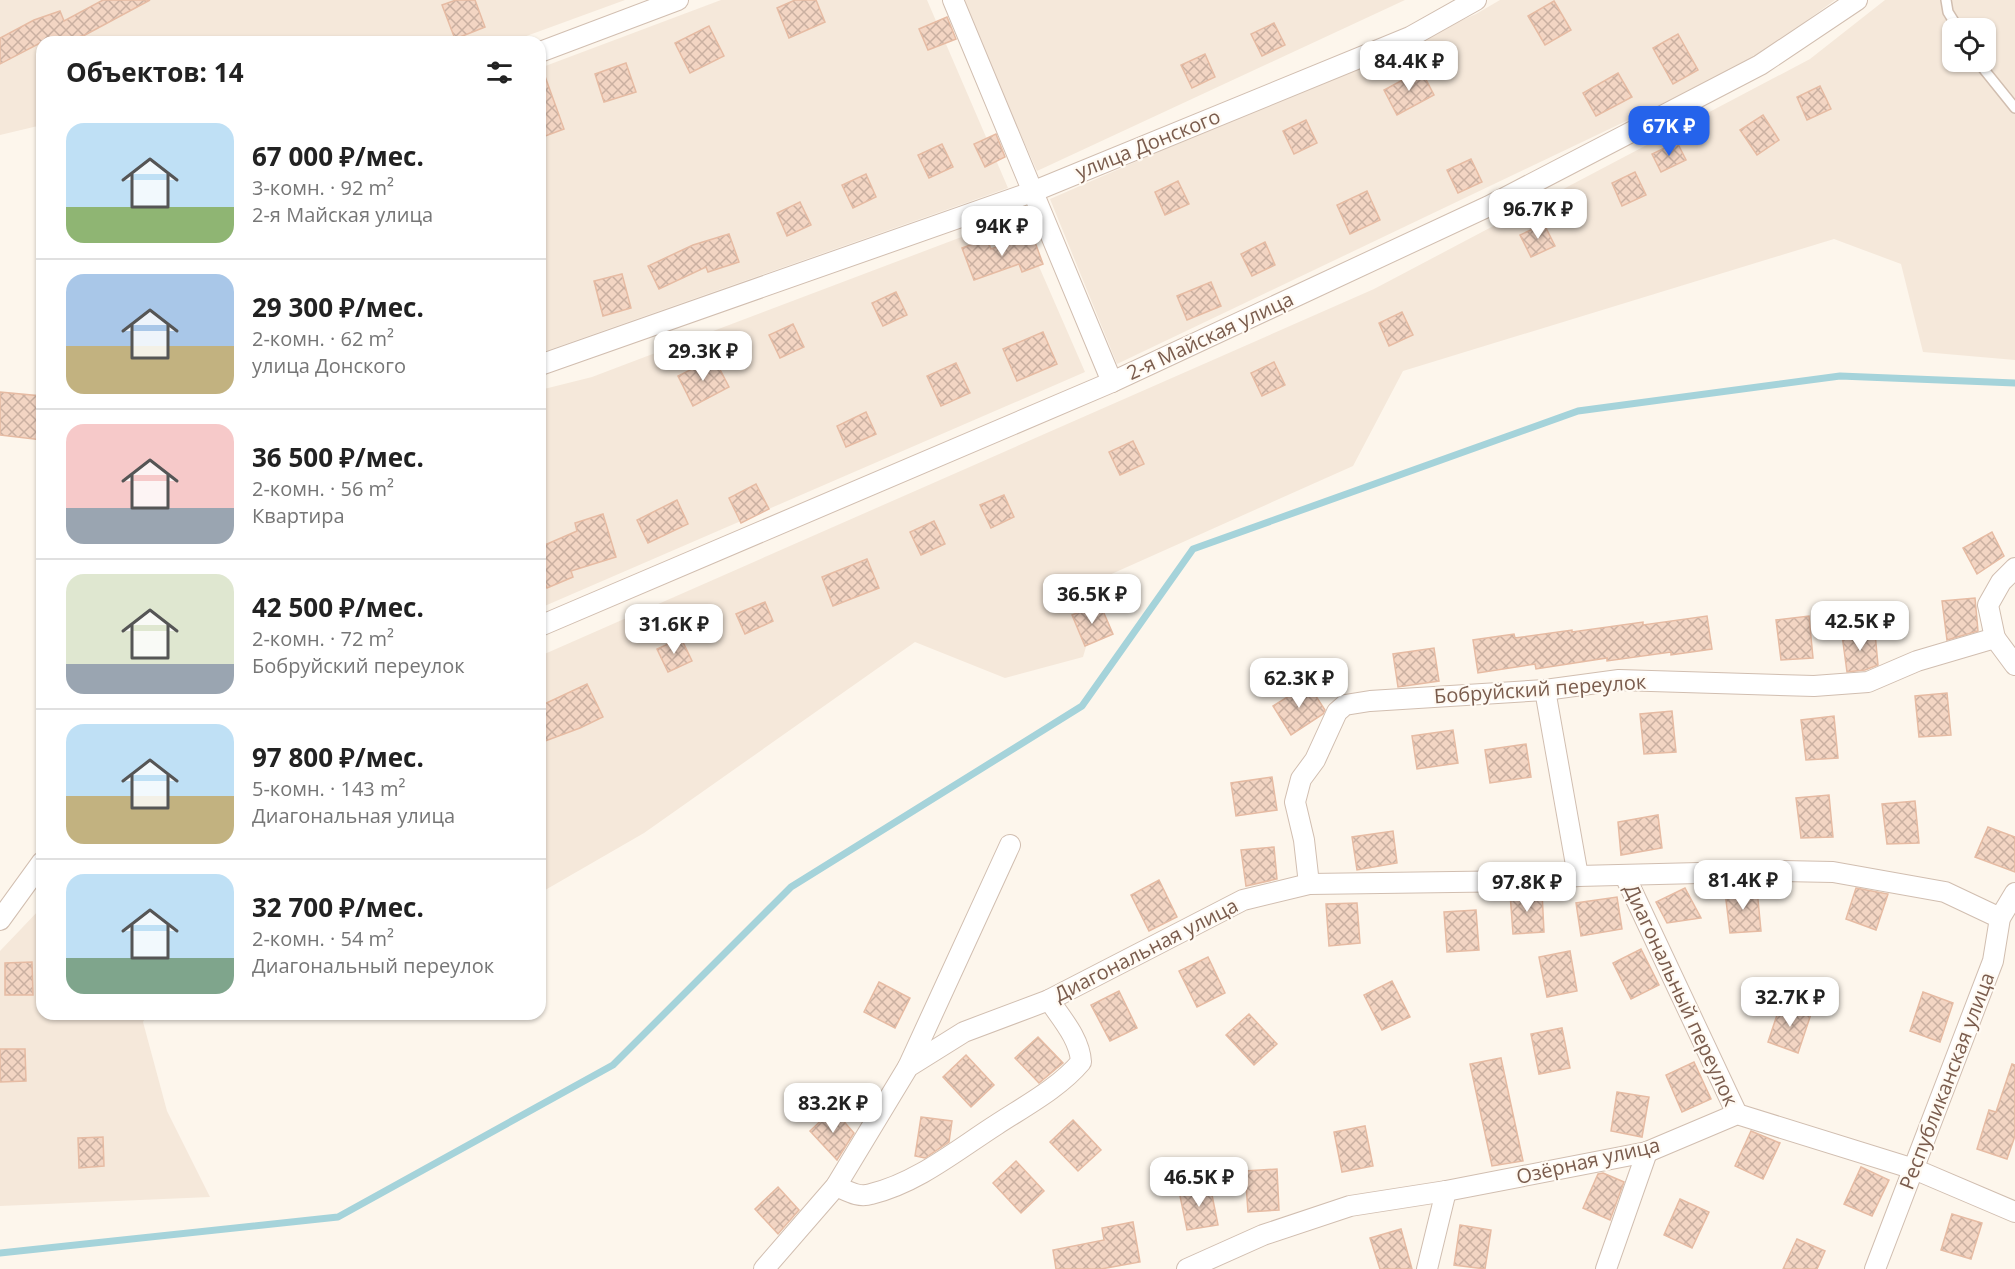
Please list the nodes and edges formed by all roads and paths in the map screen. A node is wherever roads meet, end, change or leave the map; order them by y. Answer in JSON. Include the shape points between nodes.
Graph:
{"nodes":[{"id":1,"x":678,"y":0,"type":"edge"},
{"id":2,"x":952,"y":0,"type":"edge"},
{"id":3,"x":1476,"y":0,"type":"edge"},
{"id":4,"x":1857,"y":0,"type":"edge"},
{"id":5,"x":1946,"y":0,"type":"edge"},
{"id":6,"x":1952,"y":18,"type":"edge"},
{"id":7,"x":546,"y":50,"type":"edge"},
{"id":8,"x":1986,"y":72,"type":"edge"},
{"id":9,"x":2015,"y":108,"type":"edge"},
{"id":10,"x":1032,"y":192,"type":"junction"},
{"id":11,"x":546,"y":363,"type":"edge"},
{"id":12,"x":1112,"y":382,"type":"junction"},
{"id":13,"x":2015,"y":568,"type":"edge"},
{"id":14,"x":546,"y":623,"type":"edge"},
{"id":15,"x":1995,"y":638,"type":"junction"},
{"id":16,"x":2015,"y":665,"type":"edge"},
{"id":17,"x":1545,"y":690,"type":"junction"},
{"id":18,"x":1010,"y":845,"type":"dead end"},
{"id":19,"x":36,"y":870,"type":"edge"},
{"id":20,"x":1578,"y":876,"type":"junction"},
{"id":21,"x":1625,"y":876,"type":"junction"},
{"id":22,"x":1310,"y":884,"type":"junction"},
{"id":23,"x":2015,"y":893,"type":"edge"},
{"id":24,"x":2000,"y":918,"type":"junction"},
{"id":25,"x":0,"y":920,"type":"edge"},
{"id":26,"x":1049,"y":1000,"type":"junction"},
{"id":27,"x":908,"y":1066,"type":"junction"},
{"id":28,"x":1737,"y":1114,"type":"junction"},
{"id":29,"x":1647,"y":1152,"type":"junction"},
{"id":30,"x":1914,"y":1169,"type":"junction"},
{"id":31,"x":836,"y":1186,"type":"junction"},
{"id":32,"x":1446,"y":1191,"type":"junction"},
{"id":33,"x":2015,"y":1212,"type":"edge"},
{"id":34,"x":764,"y":1269,"type":"edge"},
{"id":35,"x":1187,"y":1269,"type":"edge"},
{"id":36,"x":1427,"y":1269,"type":"edge"},
{"id":37,"x":1606,"y":1269,"type":"edge"},
{"id":38,"x":1875,"y":1269,"type":"edge"}],
"edges":[{"from":1,"to":7,"type":"street"},
{"from":2,"to":10,"type":"street"},
{"from":3,"to":10,"type":"street","name":"улица Донского","via":[[1410,37]]},
{"from":4,"to":12,"type":"street","name":"2-я Майская улица","via":[[1760,65],[1489,206]]},
{"from":5,"to":6,"type":"lane"},
{"from":8,"to":9,"type":"lane"},
{"from":10,"to":11,"type":"street","name":"улица Донского"},
{"from":10,"to":12,"type":"street"},
{"from":12,"to":14,"type":"street","name":"2-я Майская улица"},
{"from":13,"to":15,"type":"street","via":[[2001,582],[1988,605]]},
{"from":15,"to":16,"type":"street"},
{"from":15,"to":17,"type":"street","name":"Бобруйский переулок","via":[[1917,661],[1868,682],[1814,686],[1619,680]]},
{"from":17,"to":20,"type":"street"},
{"from":17,"to":22,"type":"street","name":"Бобруйский переулок","via":[[1345,705],[1337,712],[1315,760],[1301,779],[1295,802]]},
{"from":18,"to":27,"type":"street"},
{"from":19,"to":25,"type":"street"},
{"from":20,"to":21,"type":"street","name":"Диагональная улица"},
{"from":20,"to":22,"type":"street","name":"Диагональная улица","via":[[1525,881]]},
{"from":21,"to":24,"type":"street","name":"Диагональная улица","via":[[1833,872],[1945,892]]},
{"from":21,"to":28,"type":"street","name":"Диагональный переулок"},
{"from":22,"to":26,"type":"street","name":"Диагональная улица","via":[[1243,900]]},
{"from":23,"to":24,"type":"street","name":"Республиканская улица"},
{"from":24,"to":30,"type":"street","name":"Республиканская улица","via":[[1993,961]]},
{"from":26,"to":27,"type":"street","name":"Диагональная улица","via":[[964,1032]]},
{"from":26,"to":31,"type":"street","via":[[1081,1053],[1082,1062],[1073,1071],[911,1179],[859,1196]]},
{"from":27,"to":31,"type":"street","name":"Диагональная улица"},
{"from":28,"to":29,"type":"street","name":"Озёрная улица"},
{"from":28,"to":30,"type":"street"},
{"from":29,"to":32,"type":"street","name":"Озёрная улица"},
{"from":29,"to":37,"type":"street"},
{"from":30,"to":33,"type":"street"},
{"from":30,"to":38,"type":"street","name":"Республиканская улица"},
{"from":31,"to":34,"type":"street","name":"Диагональная улица"},
{"from":32,"to":35,"type":"street","name":"Озёрная улица","via":[[1350,1206],[1263,1235]]},
{"from":32,"to":36,"type":"street"}]}
